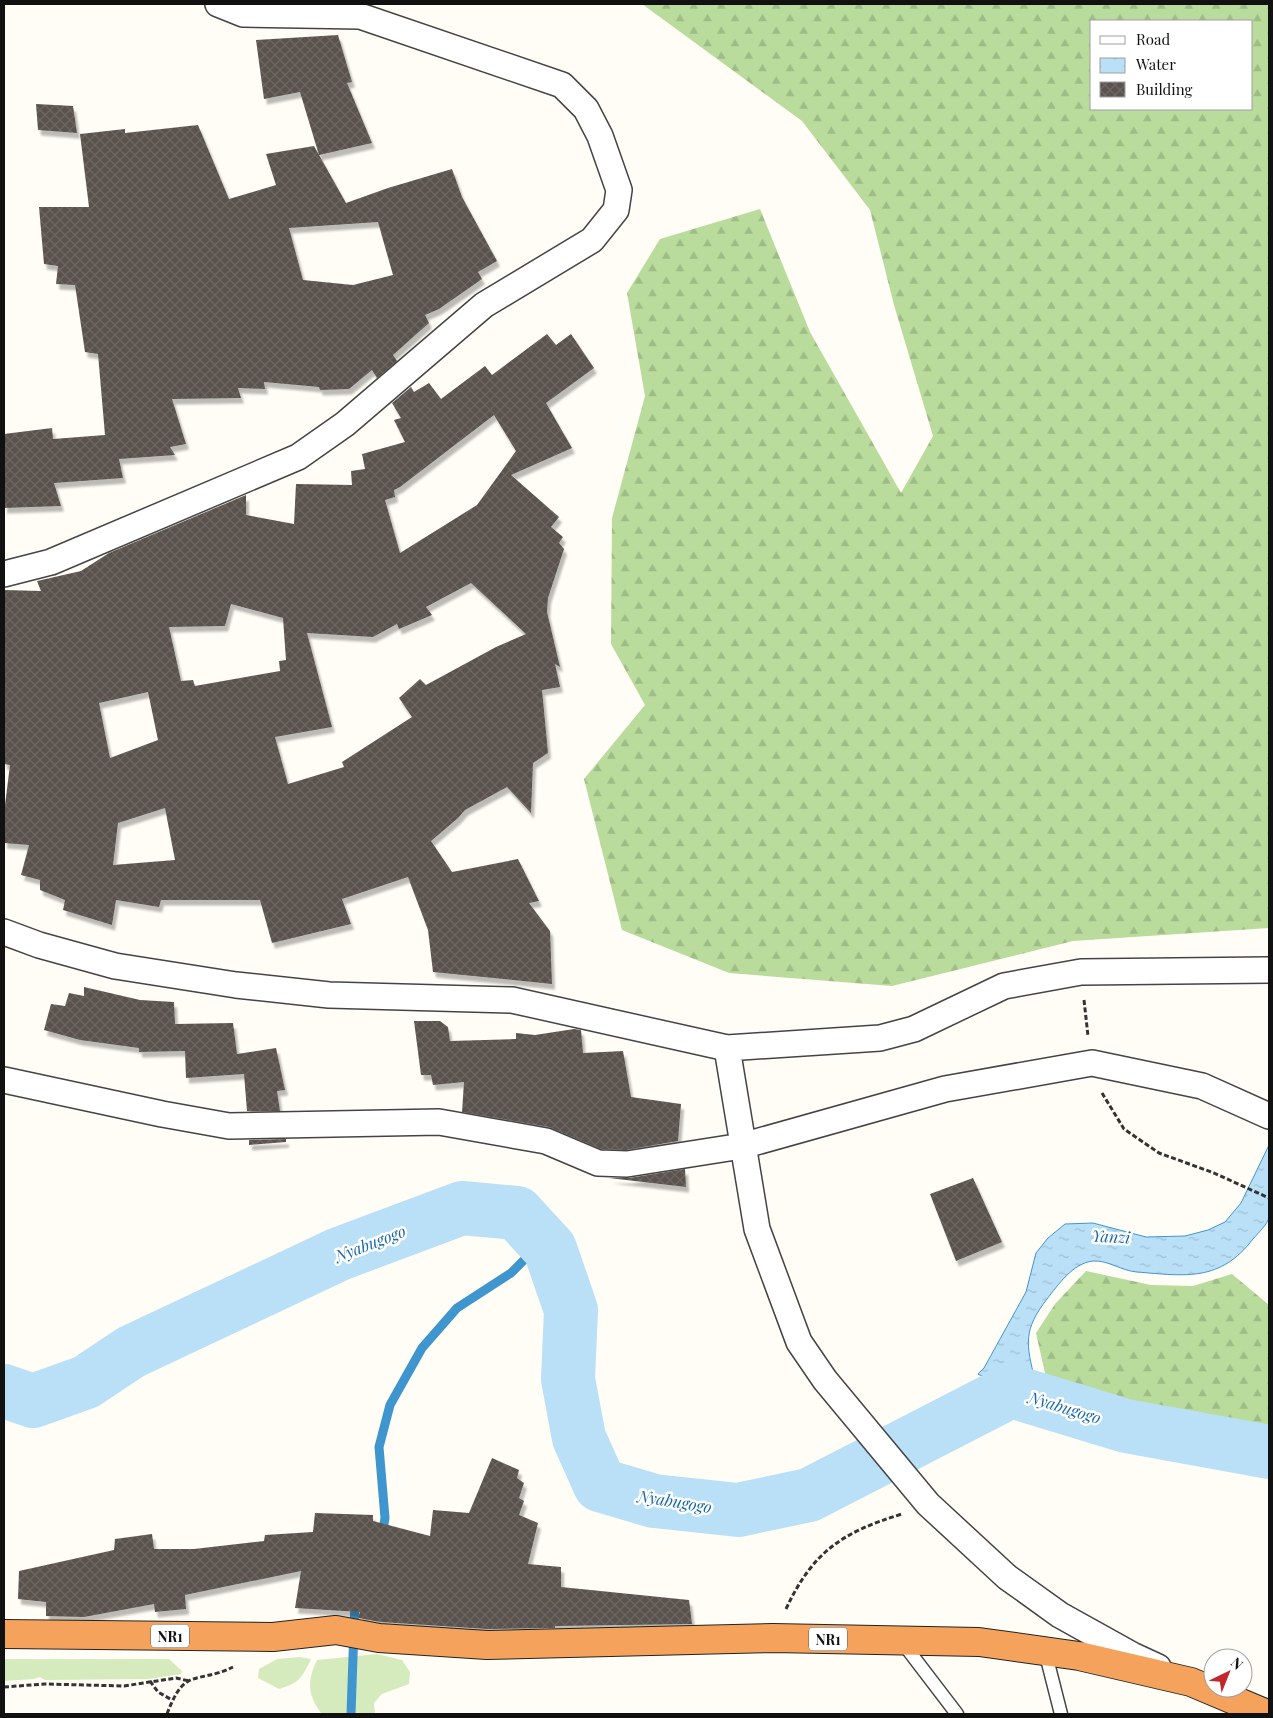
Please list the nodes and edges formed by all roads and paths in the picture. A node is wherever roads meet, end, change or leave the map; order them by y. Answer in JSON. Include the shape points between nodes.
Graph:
{"nodes":[{"id":1,"x":218,"y":4,"type":"edge"},
{"id":2,"x":4,"y":574,"type":"edge"},
{"id":3,"x":4,"y":932,"type":"edge"},
{"id":4,"x":1269,"y":970,"type":"edge"},
{"id":5,"x":727,"y":1048,"type":"junction"},
{"id":6,"x":4,"y":1080,"type":"edge"},
{"id":7,"x":1269,"y":1116,"type":"edge"},
{"id":8,"x":742,"y":1146,"type":"junction"},
{"id":9,"x":1214,"y":1173,"type":"dead end"},
{"id":10,"x":1269,"y":1198,"type":"edge"},
{"id":11,"x":928,"y":1504,"type":"junction"},
{"id":12,"x":4,"y":1634,"type":"edge"},
{"id":13,"x":773,"y":1638,"type":"junction"},
{"id":14,"x":901,"y":1640,"type":"junction"},
{"id":15,"x":1045,"y":1651,"type":"junction"},
{"id":16,"x":235,"y":1665,"type":"dead end"},
{"id":17,"x":189,"y":1680,"type":"junction"},
{"id":18,"x":150,"y":1681,"type":"junction"},
{"id":19,"x":1192,"y":1682,"type":"junction"},
{"id":20,"x":4,"y":1687,"type":"edge"},
{"id":21,"x":172,"y":1700,"type":"junction"},
{"id":22,"x":167,"y":1714,"type":"edge"},
{"id":23,"x":957,"y":1714,"type":"edge"},
{"id":24,"x":1061,"y":1714,"type":"edge"},
{"id":25,"x":1267,"y":1714,"type":"edge"}],
"edges":[{"from":1,"to":2,"type":"street","via":[[243,14],[360,16],[562,85],[586,109],[600,136],[619,190],[616,210],[592,240],[484,305],[345,424],[298,457],[51,562]]},
{"from":3,"to":5,"type":"street","via":[[39,946],[115,966],[236,985],[329,995],[512,1000]]},
{"from":4,"to":5,"type":"street","via":[[1081,972],[1004,986],[914,1029],[880,1038]]},
{"from":5,"to":8,"type":"street"},
{"from":6,"to":8,"type":"street","via":[[229,1126],[439,1122],[546,1142],[598,1163],[627,1164]]},
{"from":7,"to":8,"type":"street","via":[[1202,1086],[1092,1063],[945,1089]]},
{"from":8,"to":11,"type":"street","via":[[757,1229],[798,1342]]},
{"from":9,"to":10,"type":"path"},
{"from":11,"to":13,"type":"path","via":[[871,1523],[828,1548],[796,1587]]},
{"from":11,"to":19,"type":"street","via":[[1007,1577],[1060,1615],[1132,1655]]},
{"from":12,"to":13,"type":"highway","number":"NR1","via":[[274,1637],[336,1630],[379,1638],[487,1645]]},
{"from":13,"to":14,"type":"highway","number":"NR1"},
{"from":14,"to":15,"type":"highway","number":"NR1","via":[[979,1642]]},
{"from":14,"to":23,"type":"lane"},
{"from":15,"to":19,"type":"highway","number":"NR1"},
{"from":15,"to":24,"type":"lane"},
{"from":16,"to":17,"type":"path"},
{"from":17,"to":18,"type":"path"},
{"from":17,"to":21,"type":"path","via":[[180,1686]]},
{"from":18,"to":20,"type":"path","via":[[124,1686],[45,1684]]},
{"from":18,"to":21,"type":"path","via":[[158,1692]]},
{"from":19,"to":25,"type":"highway","number":"NR1"},
{"from":21,"to":22,"type":"path"}]}
